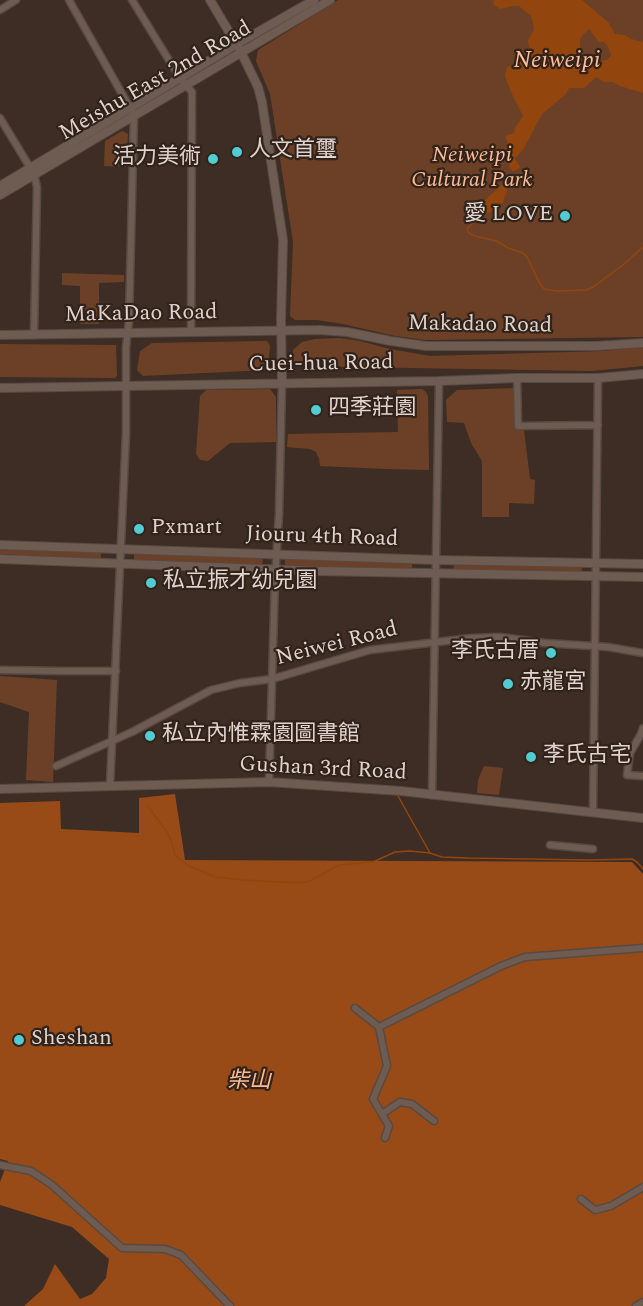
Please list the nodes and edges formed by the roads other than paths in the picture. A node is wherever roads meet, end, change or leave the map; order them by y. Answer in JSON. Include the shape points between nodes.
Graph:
{"nodes":[{"id":1,"x":16,"y":0,"type":"edge"},
{"id":2,"x":69,"y":0,"type":"edge"},
{"id":3,"x":132,"y":0,"type":"edge"},
{"id":4,"x":210,"y":0,"type":"edge"},
{"id":5,"x":314,"y":0,"type":"edge"},
{"id":6,"x":330,"y":0,"type":"edge"},
{"id":7,"x":0,"y":10,"type":"edge"},
{"id":8,"x":239,"y":48,"type":"junction"},
{"id":9,"x":183,"y":81,"type":"junction"},
{"id":10,"x":132,"y":112,"type":"junction"},
{"id":11,"x":0,"y":118,"type":"edge"},
{"id":12,"x":32,"y":171,"type":"junction"},
{"id":13,"x":0,"y":186,"type":"edge"},
{"id":14,"x":0,"y":195,"type":"edge"},
{"id":15,"x":282,"y":331,"type":"junction"},
{"id":16,"x":191,"y":332,"type":"junction"},
{"id":17,"x":34,"y":334,"type":"junction"},
{"id":18,"x":128,"y":334,"type":"junction"},
{"id":19,"x":0,"y":335,"type":"edge"},
{"id":20,"x":643,"y":343,"type":"edge"},
{"id":21,"x":643,"y":374,"type":"edge"},
{"id":22,"x":517,"y":378,"type":"junction"},
{"id":23,"x":598,"y":378,"type":"junction"},
{"id":24,"x":439,"y":381,"type":"junction"},
{"id":25,"x":282,"y":384,"type":"junction"},
{"id":26,"x":126,"y":386,"type":"junction"},
{"id":27,"x":0,"y":388,"type":"edge"},
{"id":28,"x":598,"y":425,"type":"junction"},
{"id":29,"x":0,"y":544,"type":"edge"},
{"id":30,"x":121,"y":549,"type":"junction"},
{"id":31,"x":277,"y":554,"type":"junction"},
{"id":32,"x":0,"y":559,"type":"edge"},
{"id":33,"x":436,"y":561,"type":"junction"},
{"id":34,"x":120,"y":564,"type":"junction"},
{"id":35,"x":596,"y":564,"type":"junction"},
{"id":36,"x":643,"y":564,"type":"edge"},
{"id":37,"x":275,"y":569,"type":"junction"},
{"id":38,"x":436,"y":572,"type":"junction"},
{"id":39,"x":596,"y":576,"type":"junction"},
{"id":40,"x":643,"y":577,"type":"edge"},
{"id":41,"x":435,"y":642,"type":"junction"},
{"id":42,"x":595,"y":646,"type":"junction"},
{"id":43,"x":643,"y":653,"type":"edge"},
{"id":44,"x":0,"y":669,"type":"edge"},
{"id":45,"x":116,"y":670,"type":"junction"},
{"id":46,"x":272,"y":679,"type":"junction"},
{"id":47,"x":643,"y":728,"type":"edge"},
{"id":48,"x":113,"y":741,"type":"junction"},
{"id":49,"x":56,"y":766,"type":"dead end"},
{"id":50,"x":643,"y":776,"type":"edge"},
{"id":51,"x":269,"y":782,"type":"junction"},
{"id":52,"x":111,"y":786,"type":"junction"},
{"id":53,"x":0,"y":789,"type":"edge"},
{"id":54,"x":432,"y":795,"type":"junction"},
{"id":55,"x":593,"y":813,"type":"junction"},
{"id":56,"x":643,"y":818,"type":"edge"},
{"id":57,"x":550,"y":845,"type":"dead end"},
{"id":58,"x":593,"y":849,"type":"dead end"},
{"id":59,"x":643,"y":948,"type":"edge"},
{"id":60,"x":355,"y":1008,"type":"dead end"},
{"id":61,"x":379,"y":1027,"type":"junction"},
{"id":62,"x":382,"y":1114,"type":"junction"},
{"id":63,"x":434,"y":1121,"type":"dead end"},
{"id":64,"x":386,"y":1138,"type":"dead end"},
{"id":65,"x":0,"y":1165,"type":"edge"},
{"id":66,"x":643,"y":1187,"type":"edge"},
{"id":67,"x":581,"y":1198,"type":"dead end"},
{"id":68,"x":643,"y":1302,"type":"edge"},
{"id":69,"x":230,"y":1306,"type":"edge"},
{"id":70,"x":636,"y":1306,"type":"edge"}],
"edges":[{"from":1,"to":7,"type":"street"},
{"from":2,"to":10,"type":"street"},
{"from":3,"to":9,"type":"street"},
{"from":4,"to":8,"type":"street"},
{"from":5,"to":8,"type":"street","name":"Meishu East 2nd Road"},
{"from":6,"to":8,"type":"street","name":"Meishu East 2nd Road"},
{"from":8,"to":9,"type":"street","name":"Meishu East 2nd Road"},
{"from":8,"to":15,"type":"street","via":[[262,102],[283,240]]},
{"from":9,"to":10,"type":"street","name":"Meishu East 2nd Road"},
{"from":9,"to":16,"type":"street","via":[[192,92]]},
{"from":10,"to":12,"type":"street","name":"Meishu East 2nd Road"},
{"from":10,"to":18,"type":"street"},
{"from":11,"to":12,"type":"street"},
{"from":12,"to":13,"type":"street","name":"Meishu East 2nd Road"},
{"from":12,"to":14,"type":"street","name":"Meishu East 2nd Road"},
{"from":12,"to":17,"type":"street","via":[[38,195]]},
{"from":15,"to":16,"type":"street","name":"MaKaDao Road"},
{"from":15,"to":20,"type":"street","name":"Makadao Road","via":[[347,332],[410,345],[443,347]]},
{"from":15,"to":25,"type":"street"},
{"from":16,"to":18,"type":"street","name":"MaKaDao Road"},
{"from":17,"to":18,"type":"street","name":"MaKaDao Road"},
{"from":17,"to":19,"type":"street","name":"MaKaDao Road"},
{"from":18,"to":26,"type":"street"},
{"from":21,"to":23,"type":"street","name":"Cuei-hua Road"},
{"from":22,"to":23,"type":"street","name":"Cuei-hua Road"},
{"from":22,"to":24,"type":"street","name":"Cuei-hua Road"},
{"from":22,"to":28,"type":"street","via":[[518,426]]},
{"from":23,"to":28,"type":"street"},
{"from":24,"to":25,"type":"street","name":"Cuei-hua Road"},
{"from":24,"to":33,"type":"street"},
{"from":25,"to":26,"type":"street","name":"Cuei-hua Road"},
{"from":25,"to":31,"type":"street"},
{"from":26,"to":27,"type":"street","name":"Cuei-hua Road"},
{"from":26,"to":30,"type":"street"},
{"from":28,"to":35,"type":"street"},
{"from":29,"to":30,"type":"street","name":"Jiouru 4th Road"},
{"from":30,"to":31,"type":"street","name":"Jiouru 4th Road"},
{"from":30,"to":34,"type":"street"},
{"from":31,"to":33,"type":"street","name":"Jiouru 4th Road"},
{"from":31,"to":37,"type":"street"},
{"from":32,"to":34,"type":"street","name":"Jiouru 4th Road"},
{"from":33,"to":35,"type":"street","name":"Jiouru 4th Road"},
{"from":33,"to":38,"type":"street"},
{"from":34,"to":37,"type":"street","name":"Jiouru 4th Road"},
{"from":34,"to":45,"type":"street"},
{"from":35,"to":36,"type":"street","name":"Jiouru 4th Road"},
{"from":35,"to":39,"type":"street"},
{"from":37,"to":38,"type":"street","name":"Jiouru 4th Road"},
{"from":37,"to":46,"type":"street"},
{"from":38,"to":39,"type":"street","name":"Jiouru 4th Road"},
{"from":38,"to":41,"type":"street"},
{"from":39,"to":40,"type":"street","name":"Jiouru 4th Road"},
{"from":39,"to":42,"type":"street"},
{"from":41,"to":42,"type":"street","name":"Neiwei Road","via":[[500,637]]},
{"from":41,"to":46,"type":"street","name":"Neiwei Road","via":[[370,650]]},
{"from":41,"to":54,"type":"street"},
{"from":42,"to":43,"type":"street","name":"Neiwei Road"},
{"from":42,"to":55,"type":"street"},
{"from":44,"to":45,"type":"street"},
{"from":45,"to":48,"type":"street"},
{"from":46,"to":48,"type":"street","name":"Neiwei Road","via":[[212,690]]},
{"from":46,"to":51,"type":"street"},
{"from":47,"to":50,"type":"street","via":[[630,753],[627,775]]},
{"from":48,"to":49,"type":"street","name":"Neiwei Road"},
{"from":48,"to":52,"type":"street"},
{"from":51,"to":52,"type":"street","name":"Gushan 3rd Road"},
{"from":51,"to":54,"type":"street","name":"Gushan 3rd Road"},
{"from":52,"to":53,"type":"street","name":"Gushan 3rd Road"},
{"from":54,"to":55,"type":"street","name":"Gushan 3rd Road"},
{"from":55,"to":56,"type":"street","name":"Gushan 3rd Road"},
{"from":57,"to":58,"type":"street"},
{"from":59,"to":61,"type":"street","via":[[525,957]]},
{"from":60,"to":61,"type":"street"},
{"from":61,"to":62,"type":"street","via":[[387,1066],[373,1099]]},
{"from":62,"to":63,"type":"street","via":[[400,1102],[412,1104]]},
{"from":62,"to":64,"type":"street","via":[[389,1126]]},
{"from":65,"to":69,"type":"street","via":[[31,1171],[52,1185],[122,1248],[165,1249],[181,1255]]},
{"from":66,"to":67,"type":"street","via":[[611,1206],[595,1210]]},
{"from":68,"to":70,"type":"street"}]}
